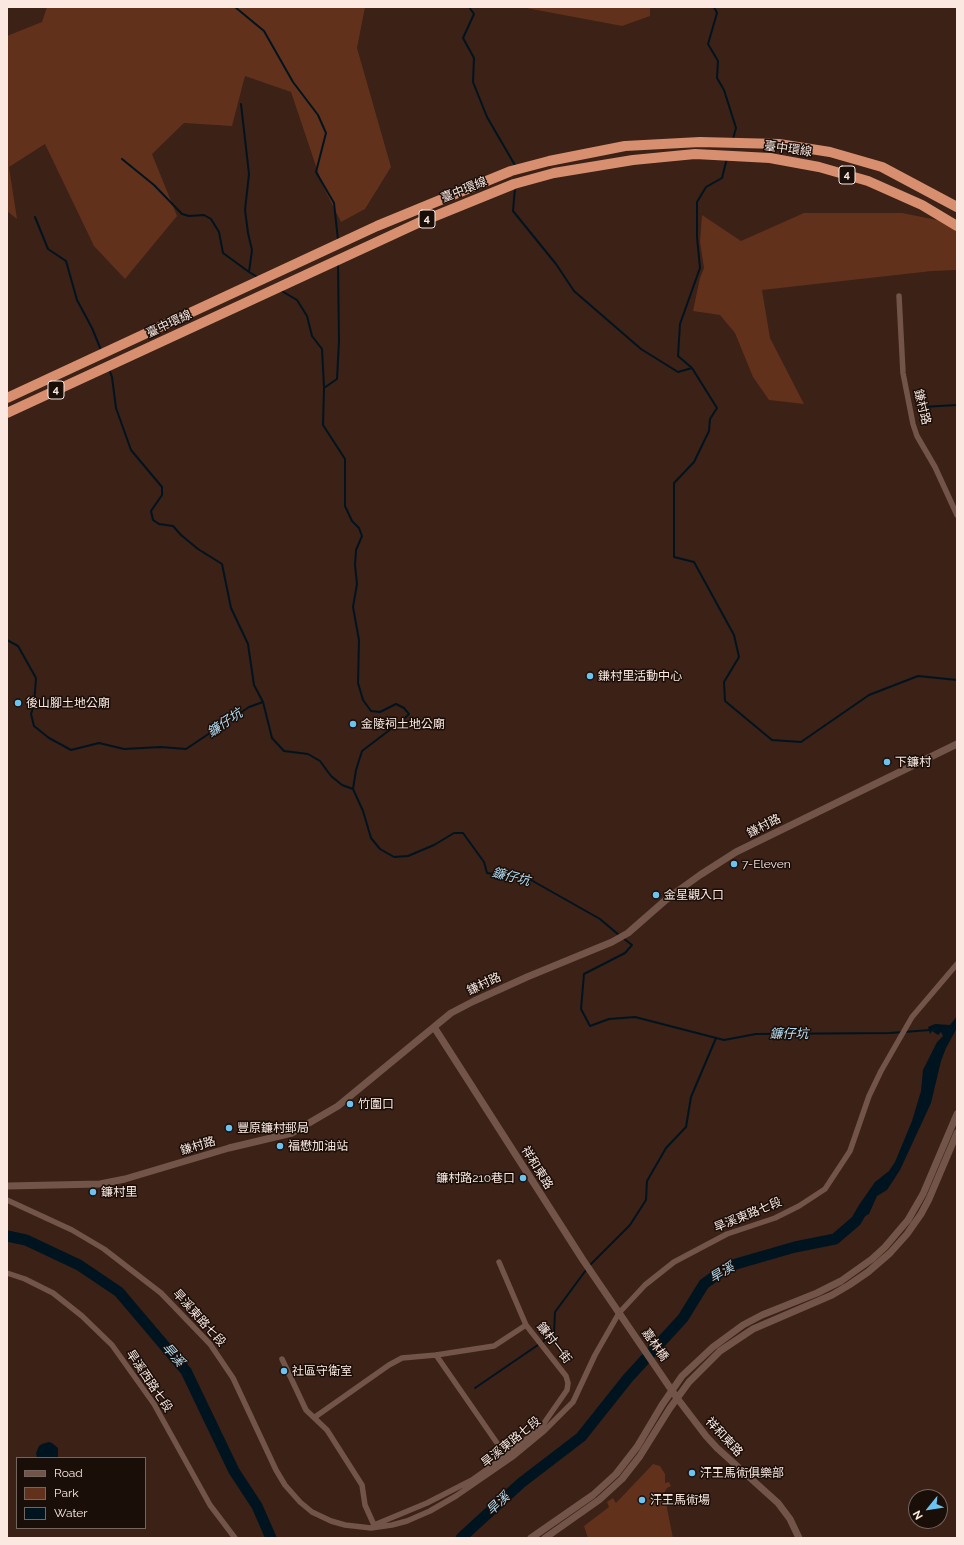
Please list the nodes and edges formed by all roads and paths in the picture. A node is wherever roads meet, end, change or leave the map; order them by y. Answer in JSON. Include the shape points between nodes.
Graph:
{"nodes":[{"id":1,"x":957,"y":207,"type":"edge"},
{"id":2,"x":957,"y":226,"type":"edge"},
{"id":3,"x":899,"y":296,"type":"dead end"},
{"id":4,"x":7,"y":398,"type":"edge"},
{"id":5,"x":7,"y":413,"type":"edge"},
{"id":6,"x":957,"y":515,"type":"edge"},
{"id":7,"x":957,"y":744,"type":"edge"},
{"id":8,"x":957,"y":964,"type":"edge"},
{"id":9,"x":434,"y":1027,"type":"junction"},
{"id":10,"x":957,"y":1114,"type":"edge"},
{"id":11,"x":957,"y":1133,"type":"edge"},
{"id":12,"x":7,"y":1186,"type":"edge"},
{"id":13,"x":7,"y":1200,"type":"edge"},
{"id":14,"x":499,"y":1262,"type":"dead end"},
{"id":15,"x":7,"y":1273,"type":"edge"},
{"id":16,"x":619,"y":1312,"type":"junction"},
{"id":17,"x":624,"y":1320,"type":"joint"},
{"id":18,"x":526,"y":1325,"type":"junction"},
{"id":19,"x":436,"y":1355,"type":"junction"},
{"id":20,"x":282,"y":1358,"type":"dead end"},
{"id":21,"x":667,"y":1382,"type":"joint"},
{"id":22,"x":672,"y":1390,"type":"junction"},
{"id":23,"x":677,"y":1398,"type":"junction"},
{"id":24,"x":316,"y":1417,"type":"junction"},
{"id":25,"x":506,"y":1456,"type":"junction"},
{"id":26,"x":235,"y":1538,"type":"edge"},
{"id":27,"x":531,"y":1538,"type":"edge"},
{"id":28,"x":545,"y":1538,"type":"edge"},
{"id":29,"x":799,"y":1538,"type":"edge"}],
"edges":[{"from":1,"to":4,"type":"highway","name":"臺中環線","number":"4","via":[[882,167],[830,152],[779,144],[700,142],[625,146],[549,161],[472,186],[338,244]]},
{"from":2,"to":5,"type":"highway","name":"臺中環線","number":"4","via":[[922,205],[868,181],[819,167],[770,158],[695,154],[633,160],[554,173],[516,183],[418,223]]},
{"from":3,"to":6,"type":"street","name":"鎌村路","via":[[903,373],[913,424]]},
{"from":7,"to":9,"type":"street","name":"鎌村路","via":[[736,852],[668,898],[628,933],[474,1000],[451,1013]]},
{"from":8,"to":16,"type":"street","name":"旱溪東路七段","via":[[912,1018],[896,1044],[869,1096],[850,1151],[825,1189],[775,1218],[727,1234],[674,1262],[645,1285]]},
{"from":9,"to":12,"type":"street","name":"鎌村路","via":[[338,1106],[292,1133],[100,1184]]},
{"from":9,"to":16,"type":"street","name":"祥和東路"},
{"from":10,"to":22,"type":"street","via":[[915,1208],[878,1254],[841,1281],[762,1315],[733,1332],[700,1358]]},
{"from":11,"to":23,"type":"street","via":[[921,1214],[890,1253],[849,1286],[767,1322],[734,1341],[701,1369]]},
{"from":13,"to":16,"type":"street","name":"旱溪東路七段","via":[[72,1230],[104,1249],[162,1293],[210,1344],[233,1378],[276,1470],[292,1494],[312,1512],[351,1527],[392,1525],[430,1511],[514,1456],[573,1402]]},
{"from":14,"to":18,"type":"street"},
{"from":15,"to":26,"type":"street","name":"旱溪西路七段","via":[[53,1293],[112,1345],[154,1404],[210,1505]]},
{"from":16,"to":17,"type":"street","name":"祥和東路"},
{"from":17,"to":21,"type":"street","name":"嘉林橋"},
{"from":18,"to":19,"type":"street","name":"鐮村一街","via":[[494,1346]]},
{"from":18,"to":25,"type":"street","name":"鐮村一街","via":[[566,1376],[567,1390],[542,1426]]},
{"from":19,"to":24,"type":"street","name":"鐮村一街","via":[[402,1358]]},
{"from":19,"to":25,"type":"street"},
{"from":20,"to":24,"type":"street","via":[[306,1410]]},
{"from":21,"to":22,"type":"street","name":"祥和東路"},
{"from":22,"to":23,"type":"street","name":"祥和東路"},
{"from":22,"to":27,"type":"street","via":[[637,1447],[616,1474],[593,1495]]},
{"from":23,"to":28,"type":"street","via":[[622,1479],[599,1500]]},
{"from":23,"to":29,"type":"street","name":"祥和東路","via":[[717,1448],[778,1503],[790,1519]]},
{"from":24,"to":25,"type":"street","name":"鐮村一街","via":[[362,1485],[365,1505],[374,1525],[460,1487]]}]}
